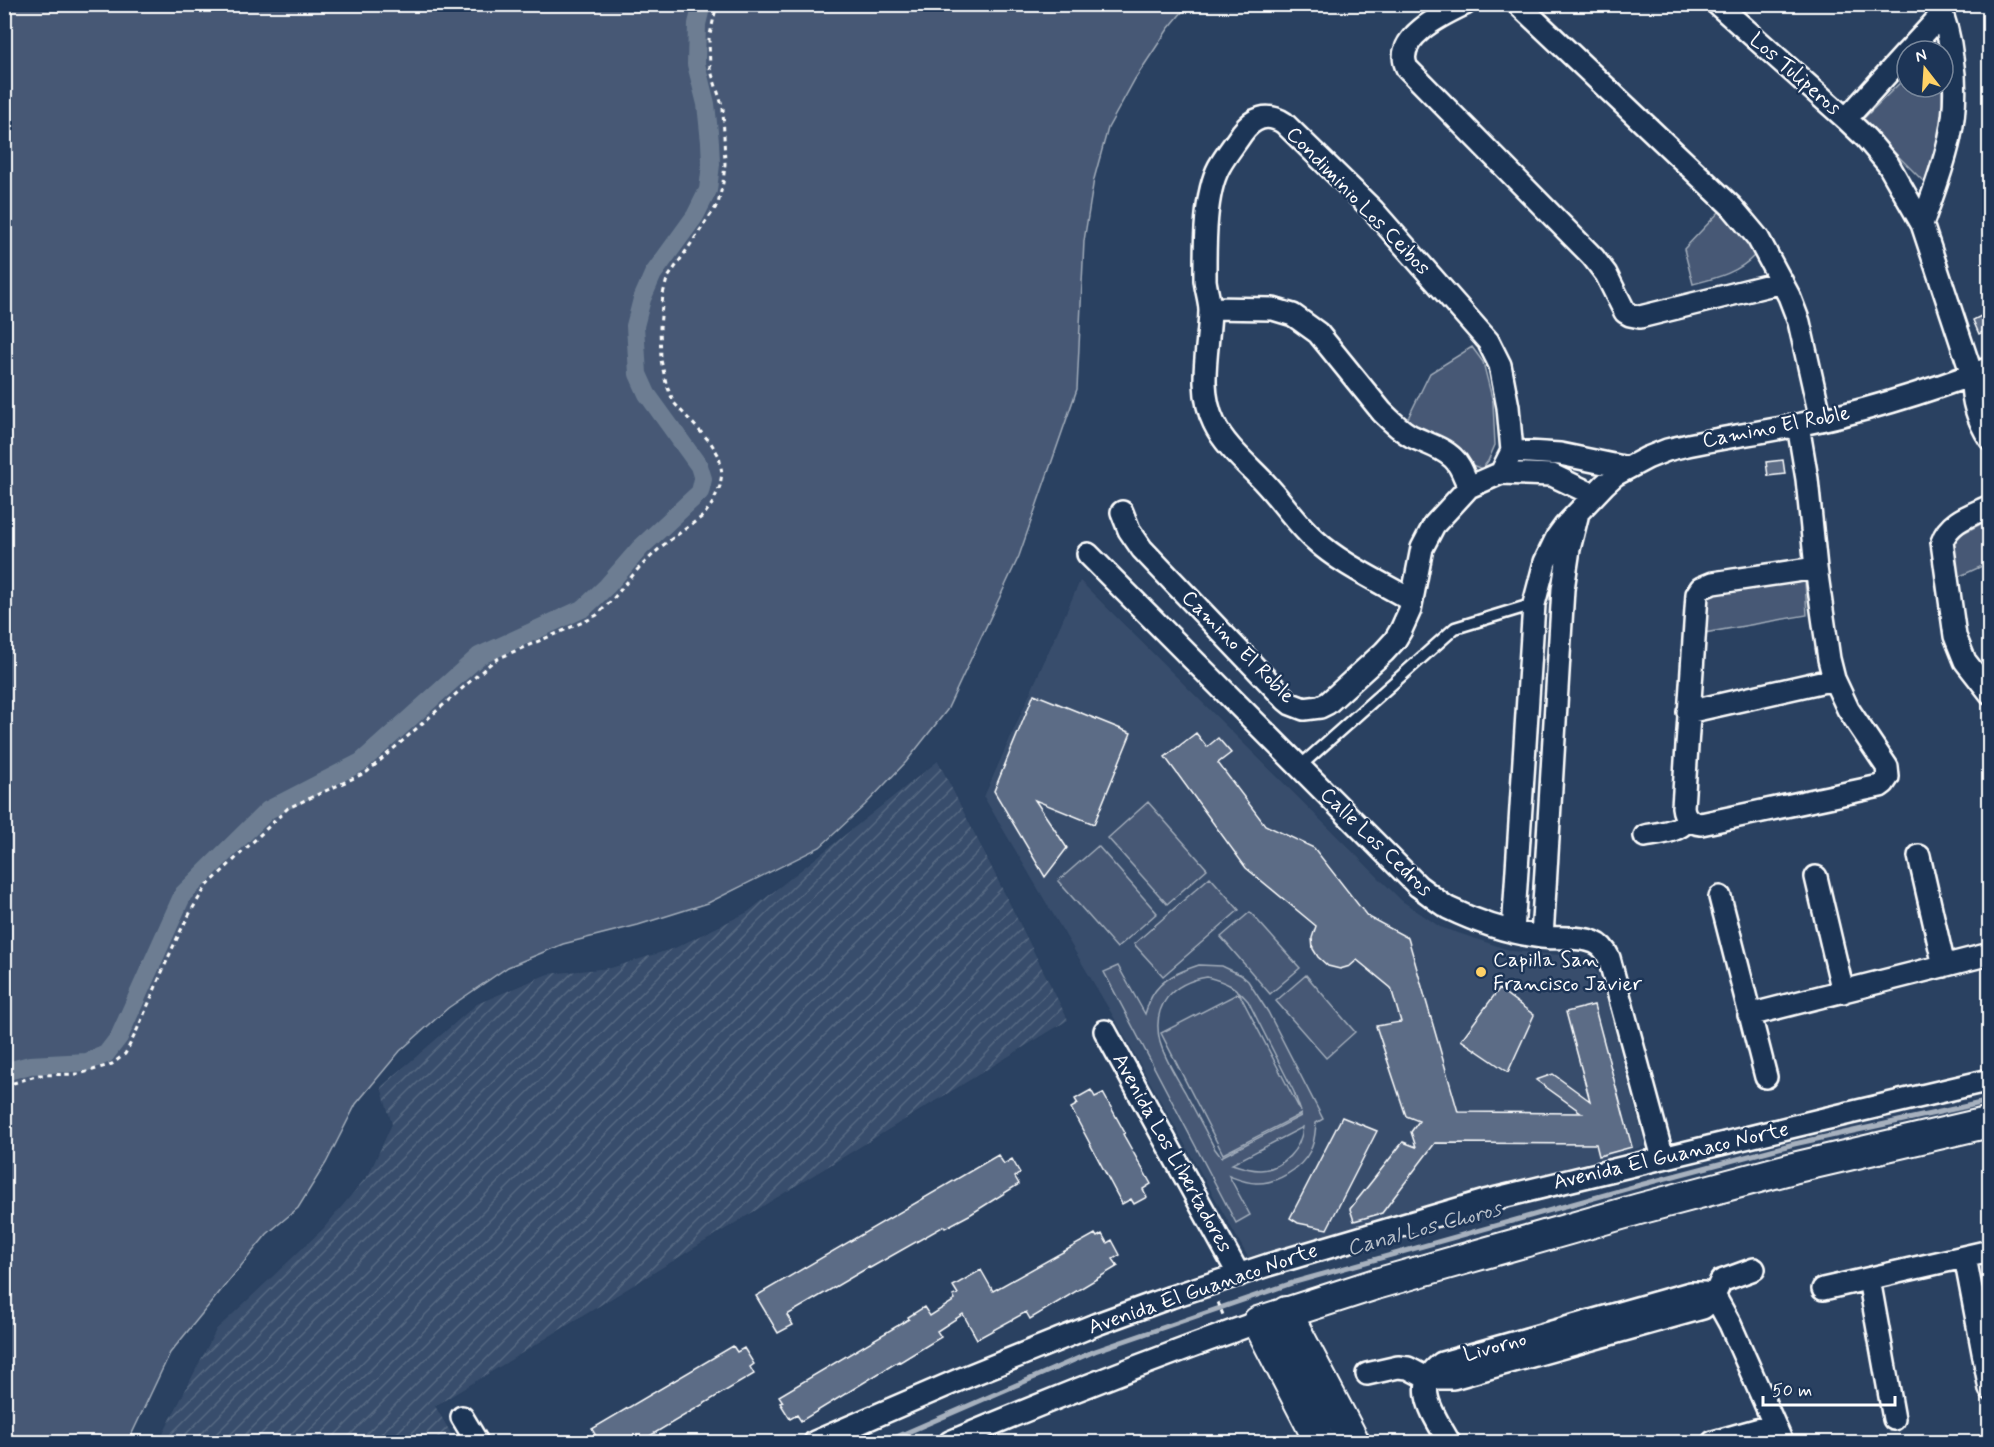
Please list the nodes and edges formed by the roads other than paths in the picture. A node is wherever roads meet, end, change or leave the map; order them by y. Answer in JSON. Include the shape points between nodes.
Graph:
{"nodes":[{"id":1,"x":1465,"y":4,"type":"edge"},
{"id":2,"x":1518,"y":4,"type":"edge"},
{"id":3,"x":1718,"y":4,"type":"edge"},
{"id":4,"x":1940,"y":9,"type":"edge"},
{"id":5,"x":1918,"y":39,"type":"edge"},
{"id":6,"x":1895,"y":66,"type":"edge"},
{"id":7,"x":1846,"y":119,"type":"junction"},
{"id":8,"x":1922,"y":224,"type":"junction"},
{"id":9,"x":1782,"y":282,"type":"junction"},
{"id":10,"x":1210,"y":308,"type":"junction"},
{"id":11,"x":1981,"y":371,"type":"edge"},
{"id":12,"x":1989,"y":405,"type":"edge"},
{"id":13,"x":1821,"y":420,"type":"junction"},
{"id":14,"x":1798,"y":425,"type":"junction"},
{"id":15,"x":1989,"y":439,"type":"edge"},
{"id":16,"x":1512,"y":451,"type":"junction"},
{"id":17,"x":1628,"y":468,"type":"junction"},
{"id":18,"x":1501,"y":473,"type":"junction"},
{"id":19,"x":1469,"y":487,"type":"junction"},
{"id":20,"x":1594,"y":495,"type":"junction"},
{"id":21,"x":1989,"y":506,"type":"edge"},
{"id":22,"x":1122,"y":512,"type":"dead end"},
{"id":23,"x":1579,"y":513,"type":"junction"},
{"id":24,"x":1088,"y":554,"type":"dead end"},
{"id":25,"x":1816,"y":568,"type":"junction"},
{"id":26,"x":1563,"y":589,"type":"junction"},
{"id":27,"x":1536,"y":594,"type":"junction"},
{"id":28,"x":1411,"y":600,"type":"junction"},
{"id":29,"x":1834,"y":679,"type":"junction"},
{"id":30,"x":1989,"y":693,"type":"edge"},
{"id":31,"x":1688,"y":712,"type":"junction"},
{"id":32,"x":1299,"y":766,"type":"junction"},
{"id":33,"x":1688,"y":820,"type":"junction"},
{"id":34,"x":1646,"y":836,"type":"dead end"},
{"id":35,"x":1919,"y":856,"type":"dead end"},
{"id":36,"x":1816,"y":877,"type":"dead end"},
{"id":37,"x":1720,"y":897,"type":"dead end"},
{"id":38,"x":1513,"y":932,"type":"junction"},
{"id":39,"x":1542,"y":937,"type":"junction"},
{"id":40,"x":1989,"y":954,"type":"edge"},
{"id":41,"x":1944,"y":966,"type":"junction"},
{"id":42,"x":1843,"y":992,"type":"junction"},
{"id":43,"x":1749,"y":1015,"type":"junction"},
{"id":44,"x":1105,"y":1031,"type":"dead end"},
{"id":45,"x":1766,"y":1077,"type":"dead end"},
{"id":46,"x":1989,"y":1080,"type":"edge"},
{"id":47,"x":1989,"y":1122,"type":"edge"},
{"id":48,"x":1663,"y":1158,"type":"junction"},
{"id":49,"x":1989,"y":1251,"type":"edge"},
{"id":50,"x":1965,"y":1257,"type":"junction"},
{"id":51,"x":1754,"y":1269,"type":"dead end"},
{"id":52,"x":1239,"y":1275,"type":"junction"},
{"id":53,"x":1869,"y":1279,"type":"junction"},
{"id":54,"x":1823,"y":1289,"type":"dead end"},
{"id":55,"x":1714,"y":1295,"type":"junction"},
{"id":56,"x":1286,"y":1312,"type":"junction"},
{"id":57,"x":1258,"y":1322,"type":"junction"},
{"id":58,"x":1367,"y":1374,"type":"dead end"},
{"id":59,"x":1427,"y":1378,"type":"junction"},
{"id":60,"x":1989,"y":1389,"type":"edge"},
{"id":61,"x":462,"y":1417,"type":"dead end"},
{"id":62,"x":1894,"y":1419,"type":"dead end"},
{"id":63,"x":1778,"y":1434,"type":"edge"},
{"id":64,"x":1751,"y":1438,"type":"edge"},
{"id":65,"x":477,"y":1443,"type":"edge"},
{"id":66,"x":815,"y":1443,"type":"edge"},
{"id":67,"x":950,"y":1443,"type":"edge"},
{"id":68,"x":1320,"y":1443,"type":"edge"},
{"id":69,"x":1354,"y":1443,"type":"edge"},
{"id":70,"x":1449,"y":1443,"type":"edge"},
{"id":71,"x":1713,"y":1443,"type":"edge"}],
"edges":[{"from":1,"to":9,"type":"street","via":[[1421,30],[1405,49],[1403,59],[1407,68],[1593,257],[1625,312],[1640,317]]},
{"from":2,"to":9,"type":"street","via":[[1732,207],[1758,238]]},
{"from":3,"to":7,"type":"street","name":"Los Tuliperos"},
{"from":4,"to":5,"type":"street","name":"Los Tuliperos"},
{"from":4,"to":8,"type":"street","via":[[1954,69],[1954,121],[1946,157]]},
{"from":6,"to":7,"type":"street","name":"Los Tuliperos"},
{"from":7,"to":8,"type":"street","name":"Los Tuliperos","via":[[1888,164]]},
{"from":8,"to":11,"type":"street","name":"Los Tuliperos"},
{"from":9,"to":13,"type":"street","via":[[1798,322]]},
{"from":10,"to":16,"type":"street","name":"Condiminio Los Ceibos","via":[[1205,280],[1211,189],[1219,167],[1248,124],[1271,117],[1284,123],[1373,210],[1488,341],[1500,364],[1505,386]]},
{"from":10,"to":19,"type":"street","via":[[1273,309],[1302,320],[1318,333],[1392,422],[1453,457]]},
{"from":10,"to":28,"type":"street","name":"Condiminio Los Ceibos","via":[[1205,391],[1221,436],[1315,541]]},
{"from":11,"to":12,"type":"street"},
{"from":11,"to":13,"type":"street","name":"Camino El Roble","via":[[1902,399]]},
{"from":11,"to":15,"type":"street","via":[[1972,393]]},
{"from":13,"to":14,"type":"street","name":"Camino El Roble"},
{"from":14,"to":17,"type":"street","name":"Camino El Roble","via":[[1666,450]]},
{"from":14,"to":25,"type":"street"},
{"from":16,"to":17,"type":"street","via":[[1560,453]]},
{"from":16,"to":18,"type":"street"},
{"from":17,"to":20,"type":"street","name":"Camino El Roble"},
{"from":18,"to":19,"type":"street"},
{"from":18,"to":20,"type":"street","via":[[1552,475]]},
{"from":19,"to":28,"type":"street","via":[[1434,525],[1422,548]]},
{"from":20,"to":23,"type":"street","name":"Camino El Roble"},
{"from":21,"to":30,"type":"street","via":[[1948,528],[1942,542],[1955,636],[1965,661]]},
{"from":22,"to":28,"type":"street","name":"Camino El Roble","via":[[1142,549],[1297,707],[1312,709],[1328,703],[1384,652],[1407,620]]},
{"from":23,"to":26,"type":"street","name":"Camino El Roble"},
{"from":23,"to":27,"type":"street","name":"Camino El Roble","via":[[1550,550]]},
{"from":24,"to":32,"type":"street","name":"Calle Los Cedros"},
{"from":25,"to":29,"type":"street"},
{"from":25,"to":31,"type":"street","via":[[1701,588],[1695,600]]},
{"from":26,"to":27,"type":"street"},
{"from":26,"to":39,"type":"street","name":"Camino El Roble"},
{"from":27,"to":32,"type":"lane","via":[[1496,617],[1455,628]]},
{"from":27,"to":38,"type":"street","name":"Camino El Roble"},
{"from":29,"to":31,"type":"street"},
{"from":29,"to":33,"type":"street","via":[[1848,709],[1887,767],[1884,783],[1701,824]]},
{"from":31,"to":33,"type":"street","via":[[1683,807]]},
{"from":32,"to":38,"type":"street","name":"Calle Los Cedros","via":[[1418,886],[1447,907]]},
{"from":33,"to":34,"type":"street","via":[[1671,832]]},
{"from":35,"to":41,"type":"street"},
{"from":36,"to":42,"type":"street"},
{"from":37,"to":43,"type":"street"},
{"from":38,"to":39,"type":"street","name":"Calle Los Cedros"},
{"from":39,"to":48,"type":"street","name":"Calle Los Cedros","via":[[1586,940],[1606,950]]},
{"from":40,"to":41,"type":"street"},
{"from":41,"to":42,"type":"street"},
{"from":42,"to":43,"type":"street"},
{"from":43,"to":45,"type":"street"},
{"from":44,"to":52,"type":"street","name":"Avenida Los Libertadores"},
{"from":46,"to":48,"type":"street","name":"Avenida El Guanaco Norte"},
{"from":47,"to":56,"type":"street","name":"Avenida El Guanaco Norte","via":[[1639,1209]]},
{"from":48,"to":52,"type":"street","name":"Avenida El Guanaco Norte","via":[[1485,1202]]},
{"from":49,"to":50,"type":"street"},
{"from":50,"to":53,"type":"street"},
{"from":50,"to":60,"type":"street"},
{"from":51,"to":55,"type":"street","name":"Livorno","via":[[1724,1279]]},
{"from":52,"to":66,"type":"street","name":"Avenida El Guanaco Norte","via":[[1097,1324]]},
{"from":53,"to":54,"type":"street"},
{"from":53,"to":62,"type":"street"},
{"from":55,"to":59,"type":"street","name":"Livorno","via":[[1708,1305],[1698,1310],[1572,1336],[1454,1378]]},
{"from":55,"to":63,"type":"street"},
{"from":56,"to":57,"type":"street","name":"Avenida El Guanaco Norte"},
{"from":56,"to":69,"type":"street"},
{"from":57,"to":67,"type":"street","name":"Avenida El Guanaco Norte"},
{"from":57,"to":68,"type":"street"},
{"from":58,"to":59,"type":"street","name":"Livorno","via":[[1398,1367]]},
{"from":59,"to":70,"type":"street","via":[[1429,1402]]},
{"from":61,"to":65,"type":"street"},
{"from":63,"to":64,"type":"street"},
{"from":64,"to":71,"type":"street"}]}
